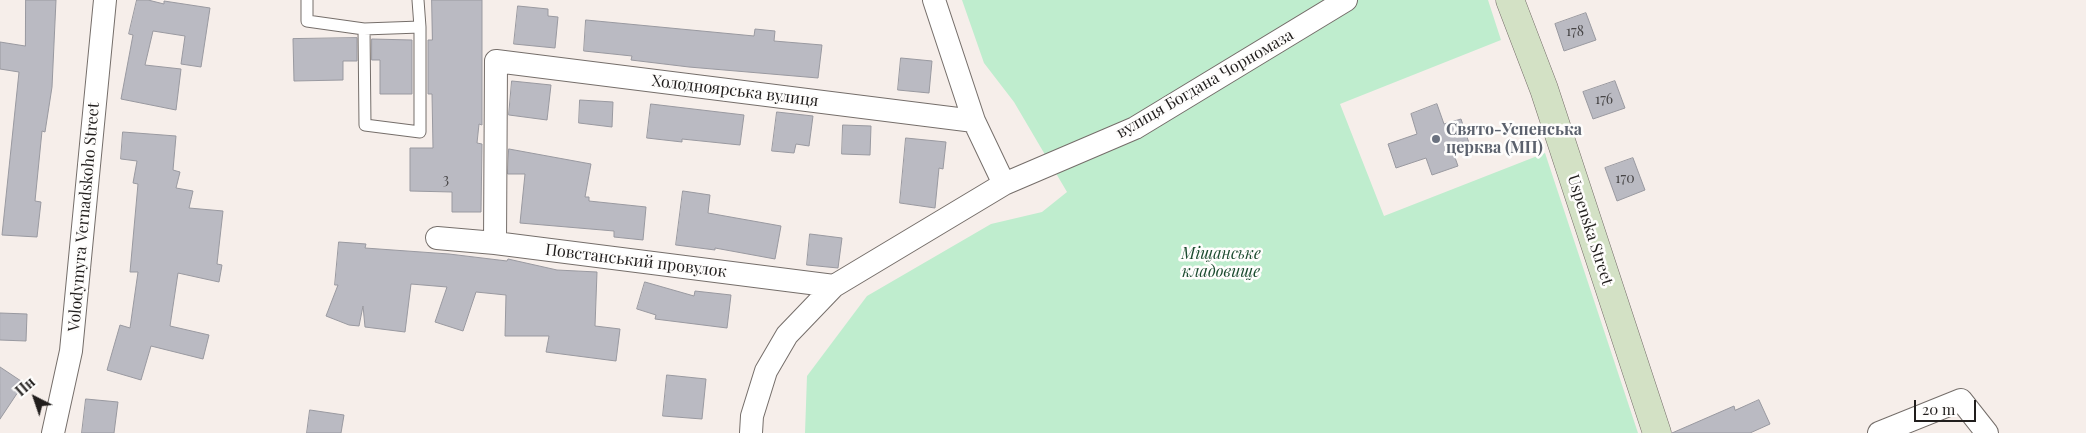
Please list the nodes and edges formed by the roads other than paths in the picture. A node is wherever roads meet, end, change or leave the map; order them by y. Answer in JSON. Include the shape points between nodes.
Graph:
{"nodes":[{"id":1,"x":105,"y":0,"type":"edge"},
{"id":2,"x":308,"y":0,"type":"edge"},
{"id":3,"x":418,"y":0,"type":"edge"},
{"id":4,"x":934,"y":0,"type":"edge"},
{"id":5,"x":1346,"y":0,"type":"edge"},
{"id":6,"x":1510,"y":0,"type":"edge"},
{"id":7,"x":420,"y":27,"type":"junction"},
{"id":8,"x":364,"y":29,"type":"junction"},
{"id":9,"x":974,"y":121,"type":"junction"},
{"id":10,"x":1004,"y":184,"type":"junction"},
{"id":11,"x":438,"y":238,"type":"dead end"},
{"id":12,"x":495,"y":243,"type":"junction"},
{"id":13,"x":834,"y":286,"type":"junction"},
{"id":14,"x":53,"y":433,"type":"edge"},
{"id":15,"x":751,"y":433,"type":"edge"},
{"id":16,"x":1657,"y":433,"type":"edge"},
{"id":17,"x":1879,"y":433,"type":"edge"},
{"id":18,"x":1987,"y":433,"type":"edge"}],
"edges":[{"from":1,"to":14,"type":"street","name":"Volodymyra Vernadskoho Street","via":[[71,352]]},
{"from":2,"to":8,"type":"lane","via":[[307,21]]},
{"from":3,"to":7,"type":"lane"},
{"from":4,"to":9,"type":"street"},
{"from":5,"to":10,"type":"street","name":"вулиця Богдана Чорномаза","via":[[1135,128]]},
{"from":6,"to":16,"type":"street","name":"Uspenska Street","via":[[1544,89]]},
{"from":7,"to":8,"type":"lane"},
{"from":7,"to":8,"type":"lane","via":[[420,132],[364,125]]},
{"from":9,"to":10,"type":"street"},
{"from":9,"to":12,"type":"street","name":"Холодноярська вулиця","via":[[496,61]]},
{"from":10,"to":13,"type":"street","name":"вулиця Богдана Чорномаза"},
{"from":11,"to":12,"type":"street","name":"Повстанський провулок"},
{"from":12,"to":13,"type":"street","name":"Повстанський провулок"},
{"from":13,"to":15,"type":"street","name":"вулиця Богдана Чорномаза","via":[[787,335],[766,371],[752,416]]},
{"from":17,"to":18,"type":"street","via":[[1962,400]]}]}
